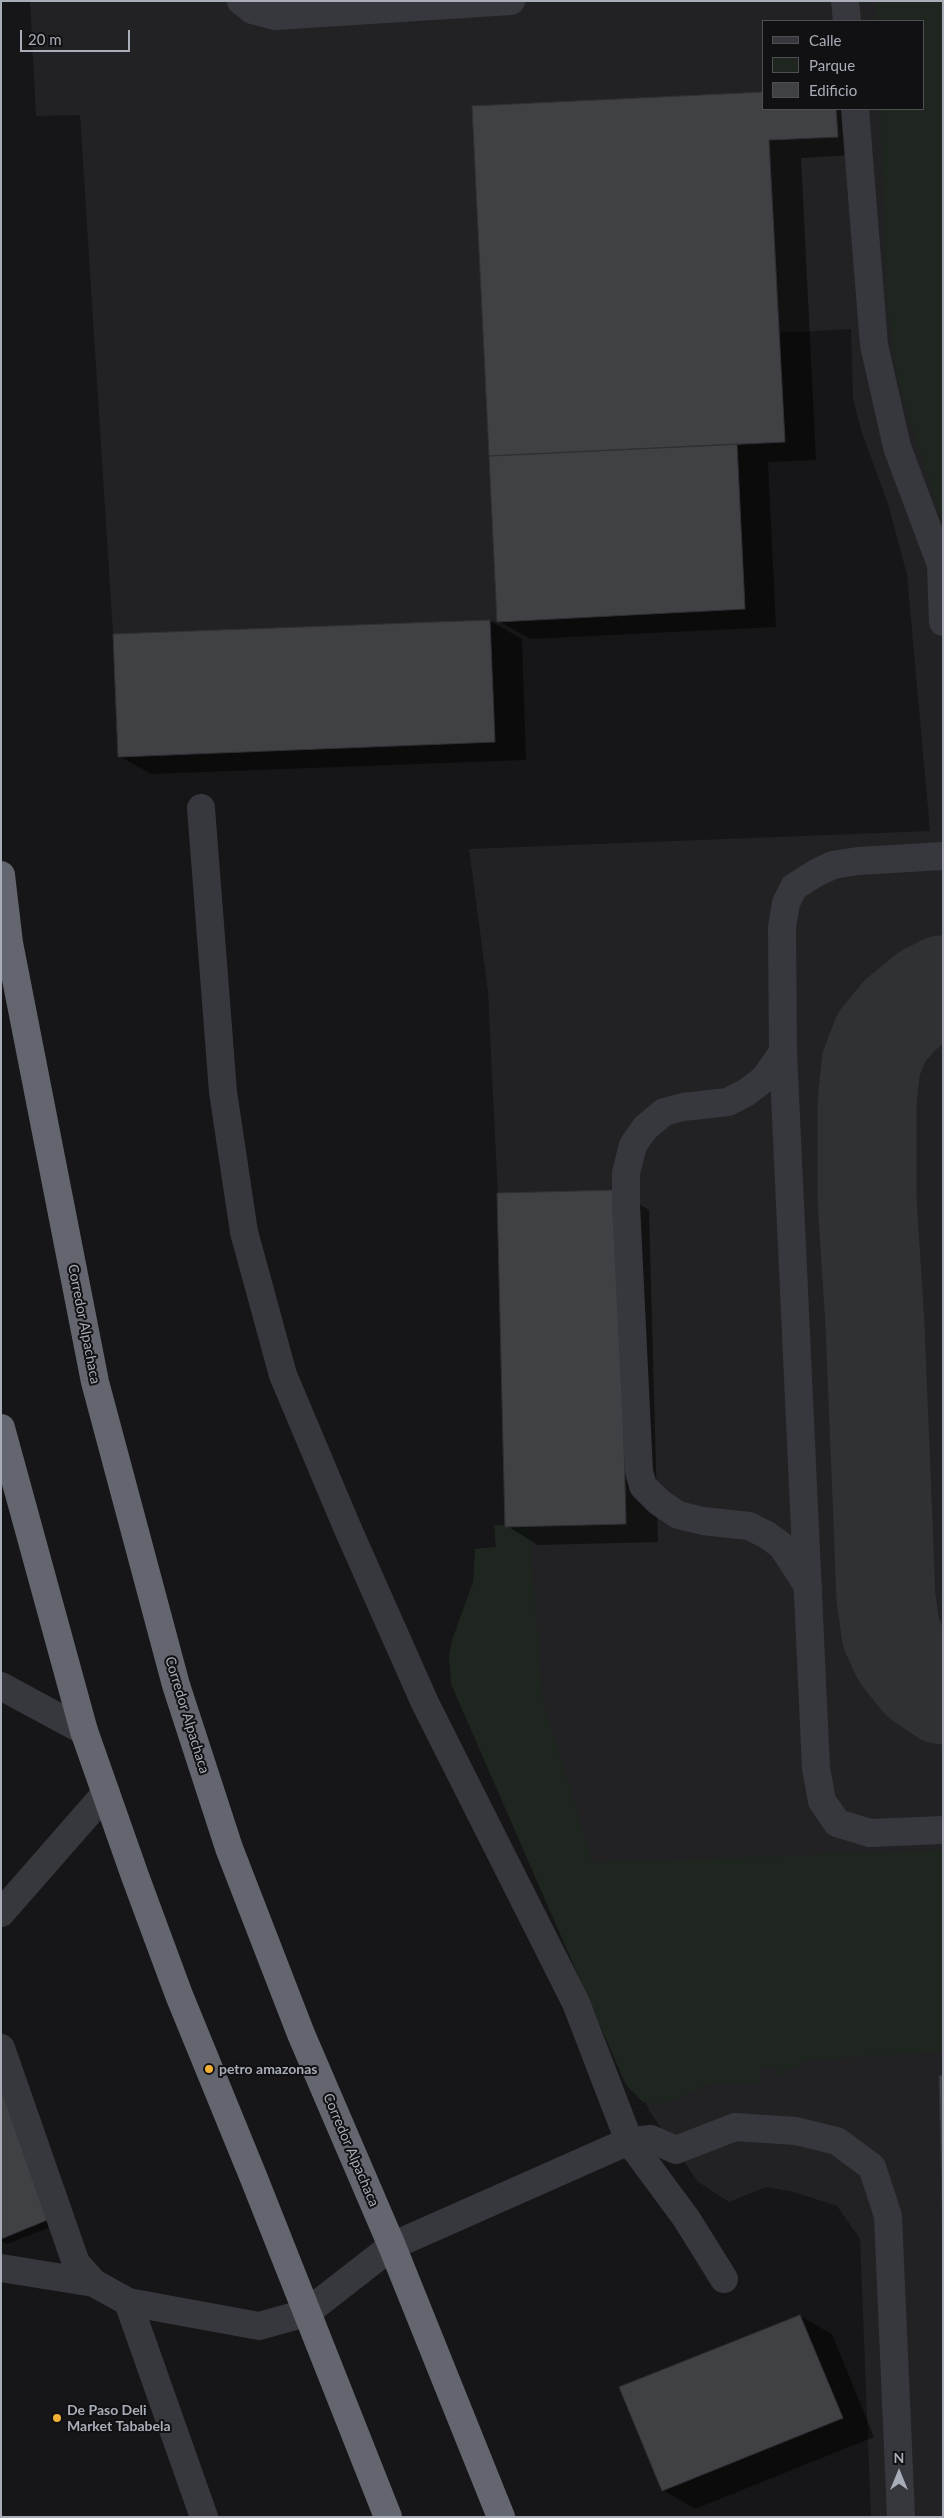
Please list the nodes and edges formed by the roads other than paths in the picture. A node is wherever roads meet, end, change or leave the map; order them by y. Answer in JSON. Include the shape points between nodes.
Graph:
{"nodes":[{"id":1,"x":241,"y":1,"type":"edge"},
{"id":2,"x":510,"y":1,"type":"edge"},
{"id":3,"x":845,"y":1,"type":"edge"},
{"id":4,"x":847,"y":20,"type":"edge"},
{"id":5,"x":855,"y":110,"type":"edge"},
{"id":6,"x":942,"y":568,"type":"edge"},
{"id":7,"x":943,"y":622,"type":"edge"},
{"id":8,"x":201,"y":808,"type":"dead end"},
{"id":9,"x":943,"y":856,"type":"edge"},
{"id":10,"x":1,"y":875,"type":"edge"},
{"id":11,"x":783,"y":1052,"type":"junction"},
{"id":12,"x":1,"y":1428,"type":"edge"},
{"id":13,"x":808,"y":1586,"type":"junction"},
{"id":14,"x":1,"y":1686,"type":"edge"},
{"id":15,"x":84,"y":1732,"type":"junction"},
{"id":16,"x":106,"y":1793,"type":"junction"},
{"id":17,"x":943,"y":1830,"type":"edge"},
{"id":18,"x":1,"y":1913,"type":"edge"},
{"id":19,"x":1,"y":2048,"type":"edge"},
{"id":20,"x":629,"y":2141,"type":"junction"},
{"id":21,"x":392,"y":2246,"type":"junction"},
{"id":22,"x":1,"y":2268,"type":"edge"},
{"id":23,"x":724,"y":2279,"type":"dead end"},
{"id":24,"x":94,"y":2283,"type":"junction"},
{"id":25,"x":128,"y":2302,"type":"junction"},
{"id":26,"x":306,"y":2313,"type":"junction"},
{"id":27,"x":204,"y":2517,"type":"edge"},
{"id":28,"x":388,"y":2517,"type":"edge"},
{"id":29,"x":501,"y":2517,"type":"edge"},
{"id":30,"x":901,"y":2517,"type":"edge"}],
"edges":[{"from":1,"to":2,"type":"lane","via":[[252,10],[275,16]]},
{"from":3,"to":4,"type":"lane"},
{"from":5,"to":6,"type":"lane","via":[[874,345],[897,447]]},
{"from":6,"to":7,"type":"lane"},
{"from":8,"to":20,"type":"lane","via":[[223,1092],[244,1232],[283,1375],[425,1703],[576,2003]]},
{"from":9,"to":11,"type":"lane","via":[[834,865],[794,887],[786,903],[782,927]]},
{"from":10,"to":21,"type":"highway","name":"Corredor Alpachaca","via":[[9,943],[95,1382],[176,1685],[229,1848],[301,2034]]},
{"from":11,"to":13,"type":"lane"},
{"from":11,"to":13,"type":"lane","via":[[764,1079],[747,1092],[728,1102],[664,1112],[645,1128],[633,1145],[626,1173],[626,1205],[638,1461],[644,1486],[678,1515],[703,1522],[749,1526],[767,1535],[782,1546]]},
{"from":12,"to":15,"type":"highway"},
{"from":13,"to":17,"type":"lane","via":[[816,1768],[822,1801],[837,1823],[870,1833]]},
{"from":14,"to":15,"type":"lane"},
{"from":15,"to":16,"type":"highway"},
{"from":16,"to":18,"type":"lane"},
{"from":16,"to":26,"type":"highway","via":[[179,1995]]},
{"from":19,"to":24,"type":"lane","via":[[76,2263]]},
{"from":20,"to":21,"type":"lane"},
{"from":20,"to":23,"type":"lane","via":[[686,2218]]},
{"from":20,"to":30,"type":"lane","via":[[651,2139],[676,2150],[735,2127],[796,2131],[836,2141],[872,2166],[888,2216]]},
{"from":21,"to":26,"type":"lane"},
{"from":21,"to":29,"type":"highway","name":"Corredor Alpachaca"},
{"from":22,"to":24,"type":"lane"},
{"from":24,"to":25,"type":"lane"},
{"from":25,"to":26,"type":"lane","via":[[259,2326]]},
{"from":25,"to":27,"type":"lane"},
{"from":26,"to":28,"type":"highway"}]}
